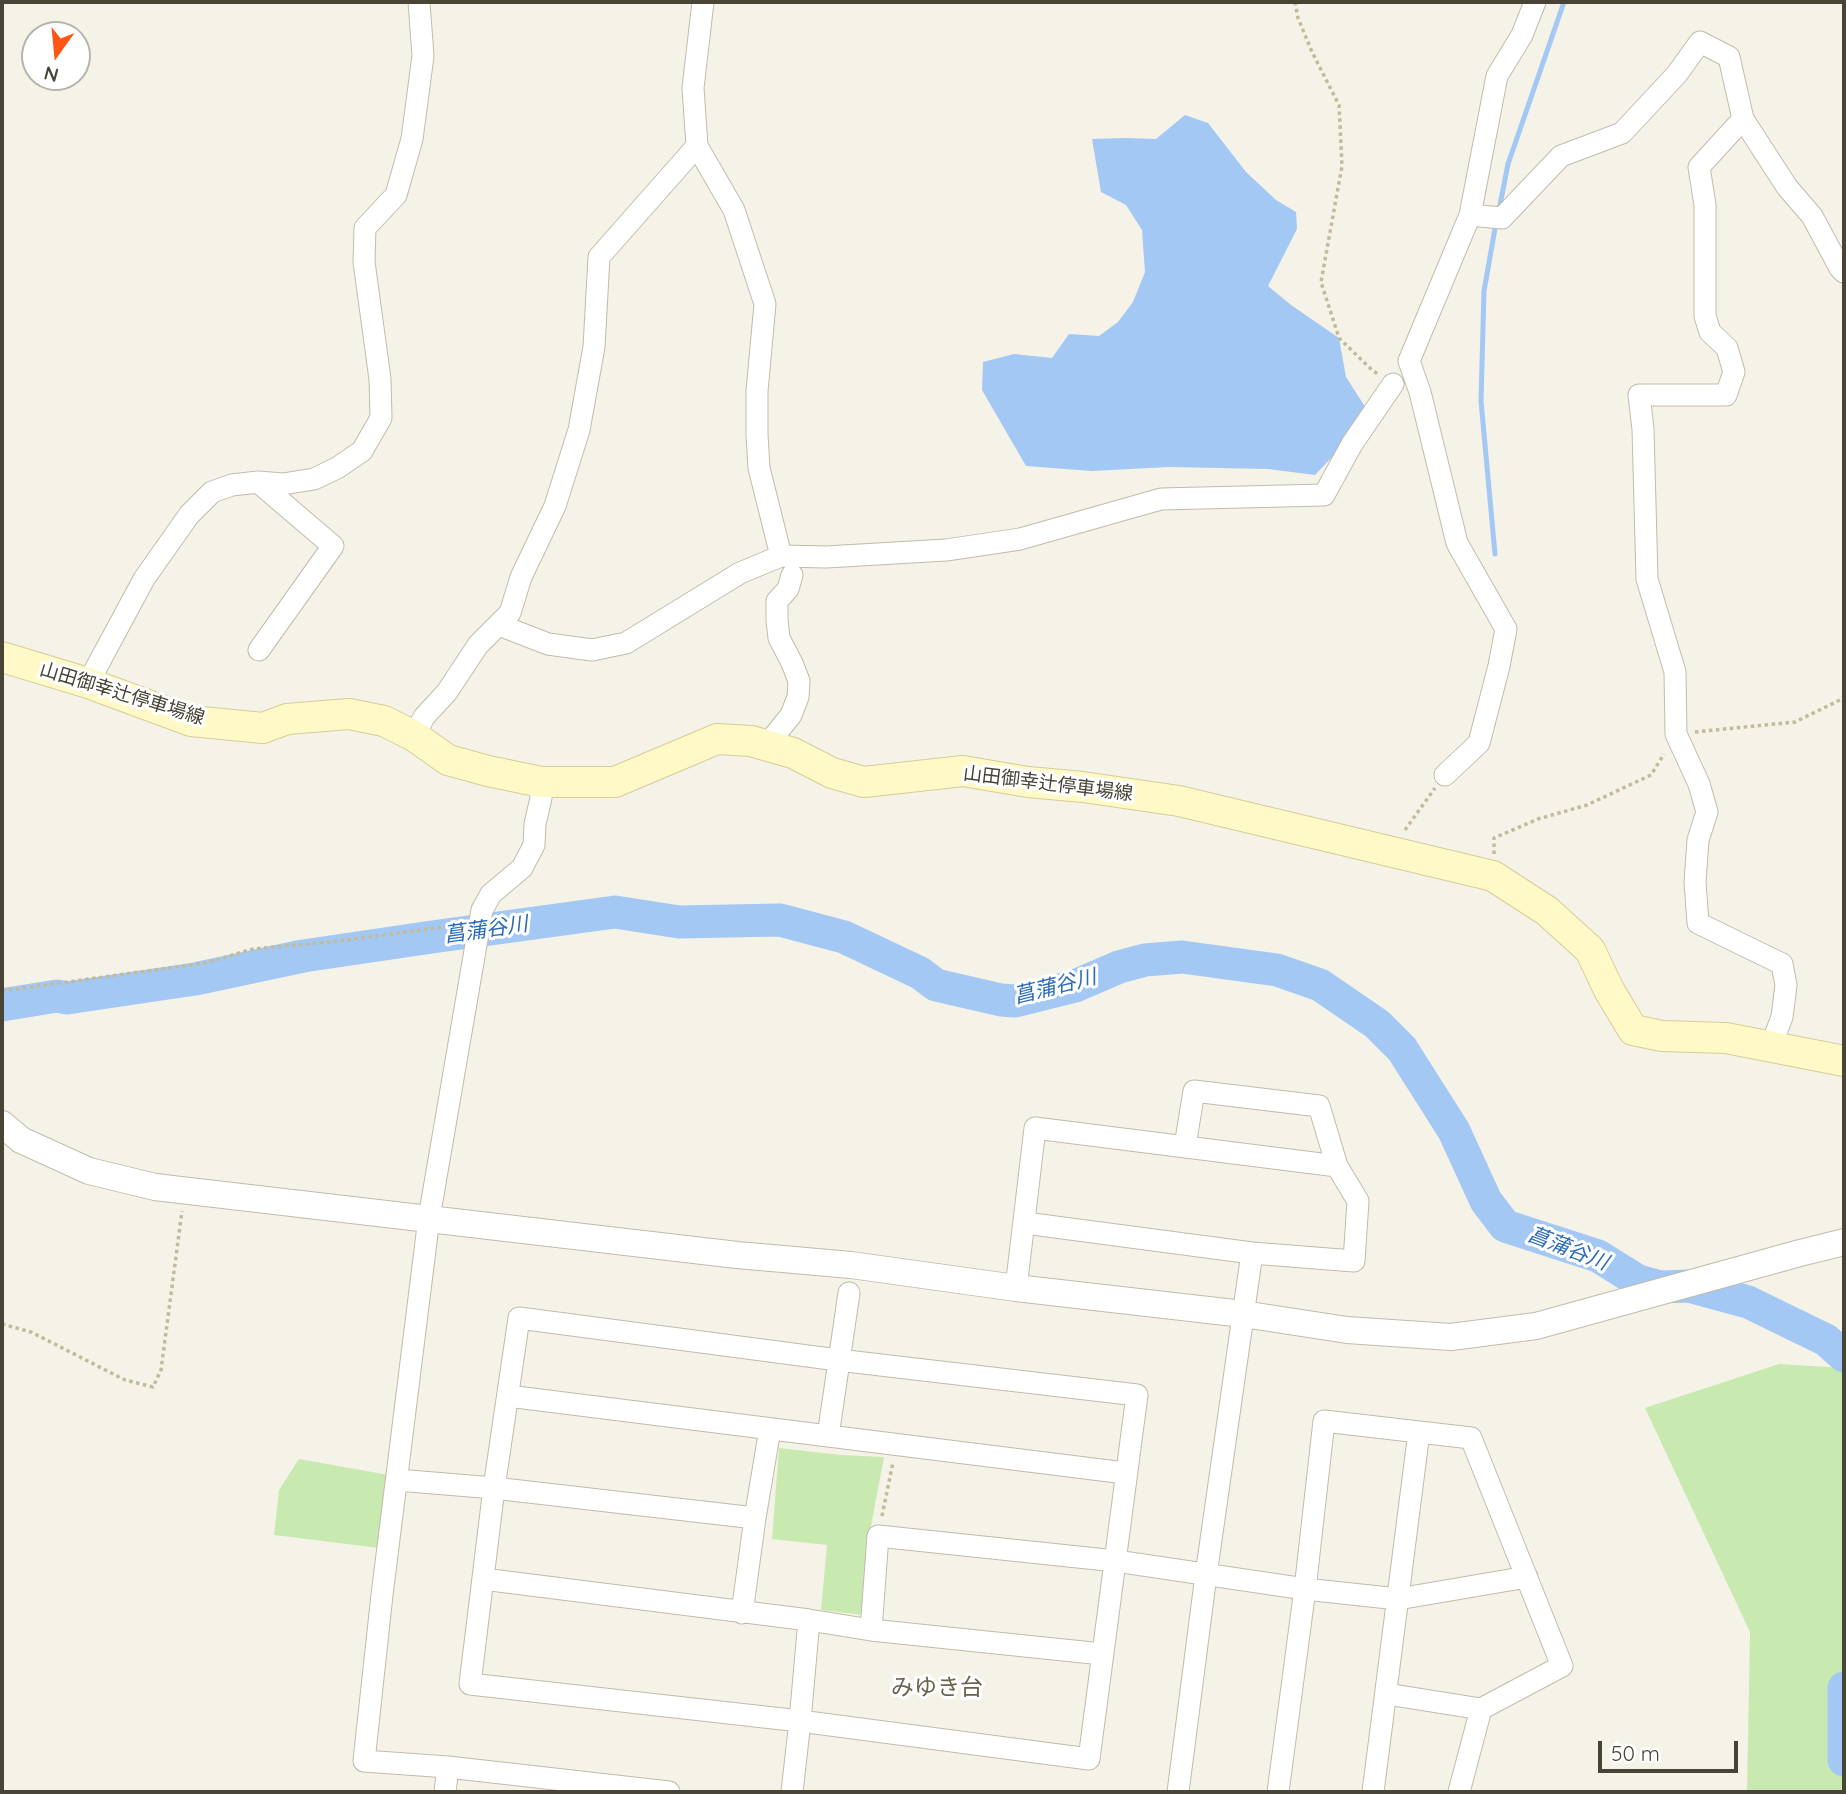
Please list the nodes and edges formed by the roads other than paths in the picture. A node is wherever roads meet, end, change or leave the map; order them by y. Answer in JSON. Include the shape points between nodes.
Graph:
{"nodes":[{"id":1,"x":419,"y":2,"type":"edge"},
{"id":2,"x":703,"y":2,"type":"edge"},
{"id":3,"x":1535,"y":2,"type":"edge"},
{"id":4,"x":1743,"y":119,"type":"junction"},
{"id":5,"x":697,"y":146,"type":"junction"},
{"id":6,"x":1470,"y":215,"type":"junction"},
{"id":7,"x":1844,"y":272,"type":"edge"},
{"id":8,"x":1393,"y":384,"type":"road end"},
{"id":9,"x":258,"y":482,"type":"junction"},
{"id":10,"x":781,"y":556,"type":"junction"},
{"id":11,"x":792,"y":575,"type":"dead end"},
{"id":12,"x":499,"y":625,"type":"junction"},
{"id":13,"x":259,"y":650,"type":"dead end"},
{"id":14,"x":2,"y":657,"type":"edge"},
{"id":15,"x":88,"y":684,"type":"junction"},
{"id":16,"x":414,"y":736,"type":"junction"},
{"id":17,"x":767,"y":746,"type":"junction"},
{"id":18,"x":1445,"y":775,"type":"road end"},
{"id":19,"x":541,"y":782,"type":"junction"},
{"id":20,"x":1771,"y":1046,"type":"junction"},
{"id":21,"x":1844,"y":1061,"type":"edge"},
{"id":22,"x":2,"y":1124,"type":"edge"},
{"id":23,"x":1185,"y":1146,"type":"junction"},
{"id":24,"x":1337,"y":1166,"type":"junction"},
{"id":25,"x":429,"y":1218,"type":"junction"},
{"id":26,"x":1025,"y":1223,"type":"junction"},
{"id":27,"x":1844,"y":1242,"type":"edge"},
{"id":28,"x":1252,"y":1252,"type":"junction"},
{"id":29,"x":1016,"y":1288,"type":"junction"},
{"id":30,"x":849,"y":1293,"type":"dead end"},
{"id":31,"x":1242,"y":1314,"type":"junction"},
{"id":32,"x":838,"y":1360,"type":"junction"},
{"id":33,"x":508,"y":1396,"type":"junction"},
{"id":34,"x":770,"y":1429,"type":"junction"},
{"id":35,"x":1419,"y":1432,"type":"junction"},
{"id":36,"x":828,"y":1436,"type":"junction"},
{"id":37,"x":1125,"y":1473,"type":"junction"},
{"id":38,"x":397,"y":1480,"type":"junction"},
{"id":39,"x":494,"y":1488,"type":"junction"},
{"id":40,"x":755,"y":1518,"type":"junction"},
{"id":41,"x":1116,"y":1560,"type":"junction"},
{"id":42,"x":1206,"y":1575,"type":"junction"},
{"id":43,"x":1527,"y":1577,"type":"junction"},
{"id":44,"x":483,"y":1579,"type":"junction"},
{"id":45,"x":1305,"y":1589,"type":"junction"},
{"id":46,"x":1398,"y":1599,"type":"junction"},
{"id":47,"x":742,"y":1613,"type":"junction"},
{"id":48,"x":809,"y":1620,"type":"junction"},
{"id":49,"x":870,"y":1630,"type":"junction"},
{"id":50,"x":1102,"y":1654,"type":"junction"},
{"id":51,"x":1387,"y":1694,"type":"junction"},
{"id":52,"x":1481,"y":1709,"type":"junction"},
{"id":53,"x":800,"y":1721,"type":"junction"},
{"id":54,"x":448,"y":1767,"type":"junction"},
{"id":55,"x":445,"y":1792,"type":"edge"},
{"id":56,"x":662,"y":1792,"type":"edge"},
{"id":57,"x":792,"y":1792,"type":"edge"},
{"id":58,"x":1178,"y":1792,"type":"edge"},
{"id":59,"x":1278,"y":1792,"type":"edge"},
{"id":60,"x":1373,"y":1792,"type":"edge"},
{"id":61,"x":1459,"y":1792,"type":"edge"}],
"edges":[{"from":1,"to":9,"type":"street","via":[[423,56],[412,139],[396,194],[366,228],[365,262],[381,418],[362,451],[338,468],[314,479]]},
{"from":2,"to":5,"type":"street","via":[[693,88]]},
{"from":3,"to":6,"type":"street","via":[[1522,35],[1497,76]]},
{"from":4,"to":6,"type":"street","via":[[1729,57],[1700,42],[1622,134],[1562,156],[1502,218]]},
{"from":4,"to":7,"type":"street","via":[[1787,187],[1812,216]]},
{"from":4,"to":20,"type":"street","via":[[1699,167],[1705,205],[1705,317],[1710,332],[1727,348],[1734,372],[1726,395],[1639,395],[1647,579],[1675,672],[1676,734],[1707,812],[1697,854],[1698,923],[1782,964],[1786,985],[1782,1017]]},
{"from":5,"to":10,"type":"street","via":[[734,210],[765,304],[757,391],[759,468]]},
{"from":5,"to":12,"type":"street","via":[[599,257],[594,347],[579,430],[555,506],[509,613]]},
{"from":6,"to":18,"type":"street","via":[[1409,361],[1457,543],[1506,629],[1479,743]]},
{"from":8,"to":10,"type":"street","via":[[1324,495],[1161,499],[1020,539],[946,550]]},
{"from":9,"to":13,"type":"street","via":[[333,546]]},
{"from":9,"to":15,"type":"street","via":[[212,492],[189,515],[144,579]]},
{"from":10,"to":12,"type":"street","via":[[740,573],[626,643],[592,650],[548,644]]},
{"from":11,"to":17,"type":"street","via":[[778,601],[777,620],[779,639],[799,681],[798,697],[791,715]]},
{"from":12,"to":16,"type":"street","via":[[478,645]]},
{"from":14,"to":15,"type":"main road","name":"山田御幸辻停車場線"},
{"from":15,"to":16,"type":"main road","name":"山田御幸辻停車場線","via":[[191,720],[263,728],[287,719],[349,713]]},
{"from":16,"to":19,"type":"main road","name":"山田御幸辻停車場線","via":[[448,760]]},
{"from":17,"to":19,"type":"main road","name":"山田御幸辻停車場線","via":[[717,739],[615,782]]},
{"from":17,"to":20,"type":"main road","name":"山田御幸辻停車場線","via":[[864,782],[963,771],[1179,801],[1493,876],[1546,911],[1590,950],[1633,1030]]},
{"from":19,"to":25,"type":"street","via":[[534,845],[522,868],[491,894],[473,917],[467,995]]},
{"from":20,"to":21,"type":"main road","name":"山田御幸辻停車場線"},
{"from":22,"to":25,"type":"street","via":[[21,1140],[89,1171],[155,1188]]},
{"from":23,"to":24,"type":"street"},
{"from":23,"to":24,"type":"street","via":[[1194,1091],[1319,1106]]},
{"from":23,"to":26,"type":"street","via":[[1035,1128]]},
{"from":24,"to":28,"type":"street","via":[[1358,1201],[1354,1261]]},
{"from":25,"to":29,"type":"street"},
{"from":25,"to":38,"type":"street"},
{"from":26,"to":28,"type":"street"},
{"from":26,"to":29,"type":"street"},
{"from":27,"to":31,"type":"street","via":[[1536,1326],[1451,1336],[1347,1330]]},
{"from":28,"to":31,"type":"street"},
{"from":29,"to":31,"type":"street"},
{"from":30,"to":32,"type":"street"},
{"from":31,"to":42,"type":"street"},
{"from":32,"to":33,"type":"street","via":[[519,1318]]},
{"from":32,"to":36,"type":"street"},
{"from":32,"to":37,"type":"street","via":[[1137,1395]]},
{"from":33,"to":34,"type":"street"},
{"from":33,"to":39,"type":"street"},
{"from":34,"to":36,"type":"street"},
{"from":34,"to":40,"type":"street"},
{"from":35,"to":43,"type":"street","via":[[1471,1438]]},
{"from":35,"to":45,"type":"street","via":[[1324,1420]]},
{"from":35,"to":46,"type":"street"},
{"from":36,"to":37,"type":"street"},
{"from":37,"to":41,"type":"street"},
{"from":38,"to":39,"type":"street"},
{"from":38,"to":54,"type":"street","via":[[364,1761]]},
{"from":39,"to":40,"type":"street"},
{"from":39,"to":44,"type":"street"},
{"from":40,"to":47,"type":"street"},
{"from":41,"to":42,"type":"street"},
{"from":41,"to":49,"type":"street","via":[[878,1535]]},
{"from":41,"to":50,"type":"street"},
{"from":42,"to":45,"type":"street"},
{"from":42,"to":58,"type":"street"},
{"from":43,"to":46,"type":"street"},
{"from":43,"to":52,"type":"street","via":[[1562,1666]]},
{"from":44,"to":47,"type":"street"},
{"from":44,"to":53,"type":"street","via":[[470,1684]]},
{"from":45,"to":46,"type":"street"},
{"from":45,"to":59,"type":"street"},
{"from":46,"to":51,"type":"street"},
{"from":47,"to":48,"type":"street"},
{"from":48,"to":49,"type":"street"},
{"from":48,"to":53,"type":"street"},
{"from":49,"to":50,"type":"street"},
{"from":50,"to":53,"type":"street","via":[[1088,1759]]},
{"from":51,"to":52,"type":"street"},
{"from":51,"to":60,"type":"street"},
{"from":52,"to":61,"type":"street"},
{"from":53,"to":57,"type":"street"},
{"from":54,"to":55,"type":"street"},
{"from":54,"to":56,"type":"street"}]}
